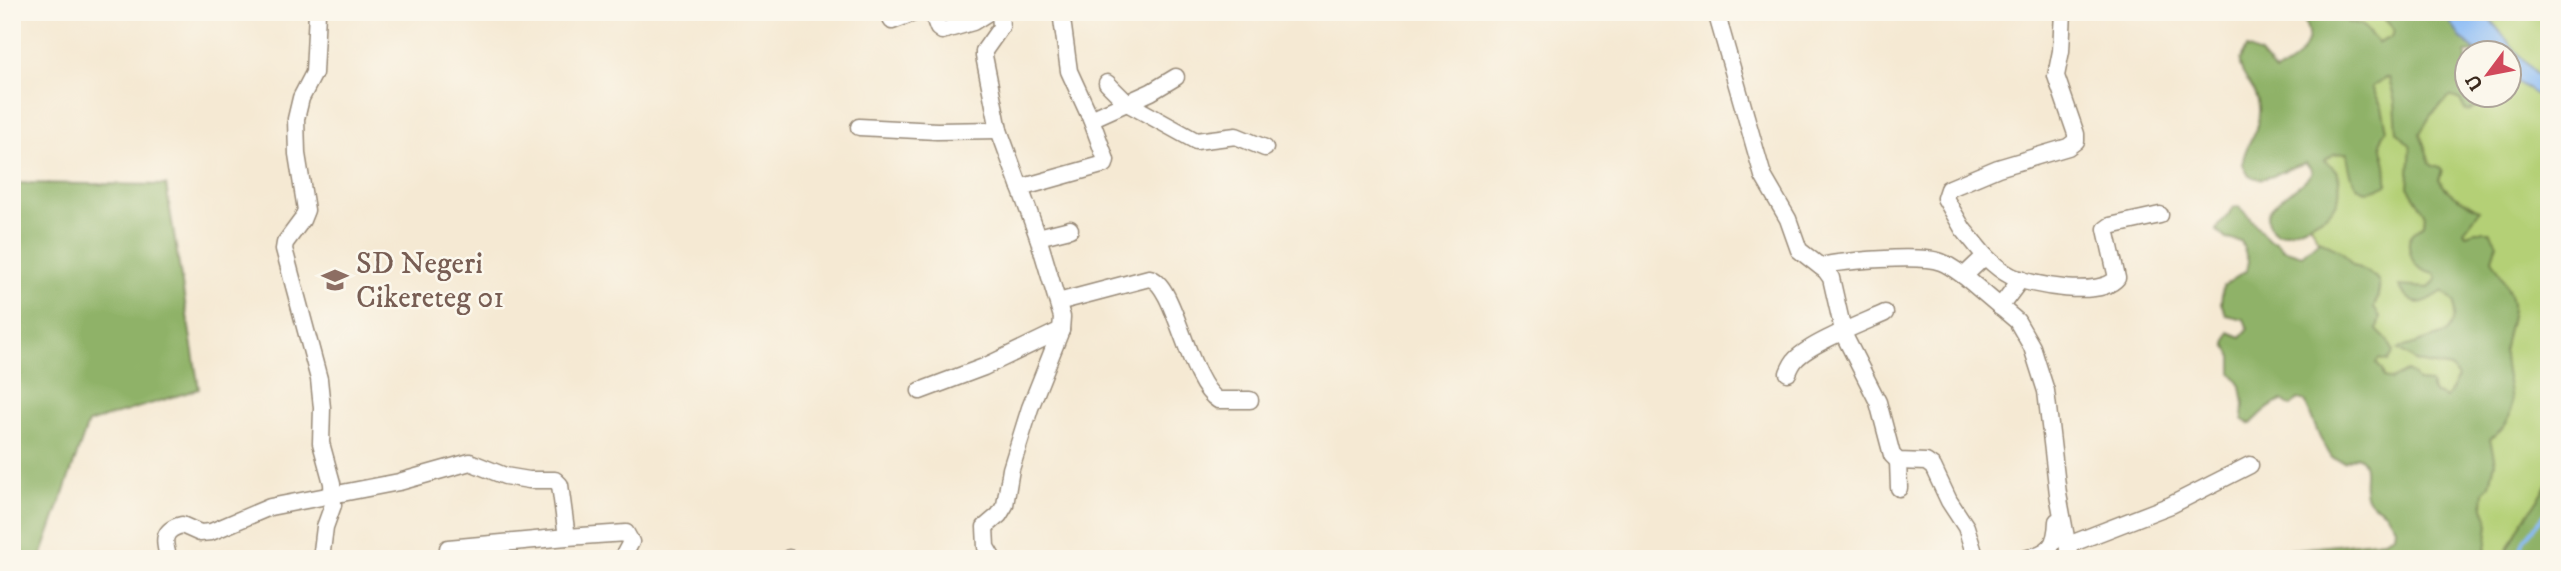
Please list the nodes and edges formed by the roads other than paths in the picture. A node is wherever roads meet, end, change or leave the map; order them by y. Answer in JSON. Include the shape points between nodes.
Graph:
{"nodes":[{"id":1,"x":317,"y":12,"type":"edge"},
{"id":2,"x":916,"y":12,"type":"edge"},
{"id":3,"x":932,"y":12,"type":"edge"},
{"id":4,"x":989,"y":12,"type":"edge"},
{"id":5,"x":1000,"y":12,"type":"edge"},
{"id":6,"x":1061,"y":12,"type":"edge"},
{"id":7,"x":1716,"y":12,"type":"edge"},
{"id":8,"x":2063,"y":12,"type":"edge"},
{"id":9,"x":892,"y":21,"type":"dead end"},
{"id":10,"x":1176,"y":77,"type":"dead end"},
{"id":11,"x":1107,"y":83,"type":"dead end"},
{"id":12,"x":1127,"y":103,"type":"junction"},
{"id":13,"x":1091,"y":118,"type":"junction"},
{"id":14,"x":859,"y":127,"type":"dead end"},
{"id":15,"x":999,"y":130,"type":"junction"},
{"id":16,"x":1265,"y":148,"type":"dead end"},
{"id":17,"x":1020,"y":188,"type":"junction"},
{"id":18,"x":2160,"y":215,"type":"dead end"},
{"id":19,"x":1070,"y":229,"type":"dead end"},
{"id":20,"x":1038,"y":237,"type":"junction"},
{"id":21,"x":1985,"y":256,"type":"junction"},
{"id":22,"x":1820,"y":266,"type":"junction"},
{"id":23,"x":1964,"y":276,"type":"junction"},
{"id":24,"x":2021,"y":279,"type":"junction"},
{"id":25,"x":1058,"y":302,"type":"junction"},
{"id":26,"x":2000,"y":307,"type":"junction"},
{"id":27,"x":1885,"y":313,"type":"dead end"},
{"id":28,"x":1061,"y":330,"type":"junction"},
{"id":29,"x":1843,"y":331,"type":"junction"},
{"id":30,"x":1788,"y":373,"type":"dead end"},
{"id":31,"x":920,"y":391,"type":"dead end"},
{"id":32,"x":1250,"y":400,"type":"dead end"},
{"id":33,"x":1898,"y":461,"type":"junction"},
{"id":34,"x":2250,"y":465,"type":"dead end"},
{"id":35,"x":1899,"y":488,"type":"dead end"},
{"id":36,"x":2058,"y":494,"type":"junction"},
{"id":37,"x":333,"y":495,"type":"junction"},
{"id":38,"x":567,"y":537,"type":"junction"},
{"id":39,"x":449,"y":548,"type":"dead end"},
{"id":40,"x":2069,"y":552,"type":"edge"},
{"id":41,"x":169,"y":559,"type":"edge"},
{"id":42,"x":321,"y":559,"type":"edge"},
{"id":43,"x":622,"y":559,"type":"edge"},
{"id":44,"x":993,"y":559,"type":"edge"},
{"id":45,"x":1976,"y":559,"type":"edge"},
{"id":46,"x":2025,"y":559,"type":"edge"}],
"edges":[{"from":1,"to":37,"type":"street","via":[[314,73],[296,119],[306,210],[285,243],[284,253],[319,379],[321,443]]},
{"from":2,"to":9,"type":"street"},
{"from":3,"to":4,"type":"street","via":[[942,31],[974,22]]},
{"from":5,"to":15,"type":"street","via":[[1001,27],[984,51]]},
{"from":6,"to":13,"type":"street","via":[[1069,71]]},
{"from":7,"to":22,"type":"street","via":[[1763,176],[1788,219],[1799,250]]},
{"from":8,"to":21,"type":"street","via":[[2056,76],[2076,141],[1998,168],[1945,193],[1963,229]]},
{"from":10,"to":12,"type":"street"},
{"from":11,"to":12,"type":"street"},
{"from":12,"to":13,"type":"street"},
{"from":12,"to":16,"type":"street","via":[[1196,141],[1236,136]]},
{"from":13,"to":17,"type":"street","via":[[1105,164]]},
{"from":14,"to":15,"type":"street"},
{"from":15,"to":17,"type":"street"},
{"from":17,"to":20,"type":"street"},
{"from":18,"to":24,"type":"street","via":[[2106,229],[2117,278],[2108,286],[2074,289]]},
{"from":19,"to":20,"type":"street"},
{"from":20,"to":25,"type":"street"},
{"from":21,"to":23,"type":"street"},
{"from":21,"to":24,"type":"street"},
{"from":22,"to":23,"type":"street","via":[[1922,259],[1939,261]]},
{"from":22,"to":29,"type":"street","via":[[1831,278]]},
{"from":23,"to":26,"type":"street"},
{"from":24,"to":26,"type":"street"},
{"from":25,"to":28,"type":"street"},
{"from":25,"to":32,"type":"street","via":[[1154,279],[1172,309],[1206,390],[1218,400]]},
{"from":26,"to":36,"type":"street","via":[[2023,328],[2040,366]]},
{"from":27,"to":29,"type":"street"},
{"from":28,"to":31,"type":"street"},
{"from":28,"to":44,"type":"street","via":[[1030,408],[1005,505],[984,531]]},
{"from":29,"to":30,"type":"street","via":[[1798,356]]},
{"from":29,"to":33,"type":"street","via":[[1878,402],[1892,456]]},
{"from":33,"to":35,"type":"street"},
{"from":33,"to":45,"type":"street","via":[[1926,462],[1933,467],[1966,527]]},
{"from":34,"to":40,"type":"street"},
{"from":36,"to":40,"type":"street"},
{"from":36,"to":46,"type":"street","via":[[2056,539],[2039,555]]},
{"from":37,"to":38,"type":"street","via":[[470,461],[505,476],[555,480],[560,485]]},
{"from":37,"to":41,"type":"street","via":[[270,507],[211,532],[200,533],[182,524],[173,527],[164,538]]},
{"from":37,"to":42,"type":"street"},
{"from":38,"to":39,"type":"street"},
{"from":38,"to":43,"type":"street","via":[[626,533],[631,542]]}]}
